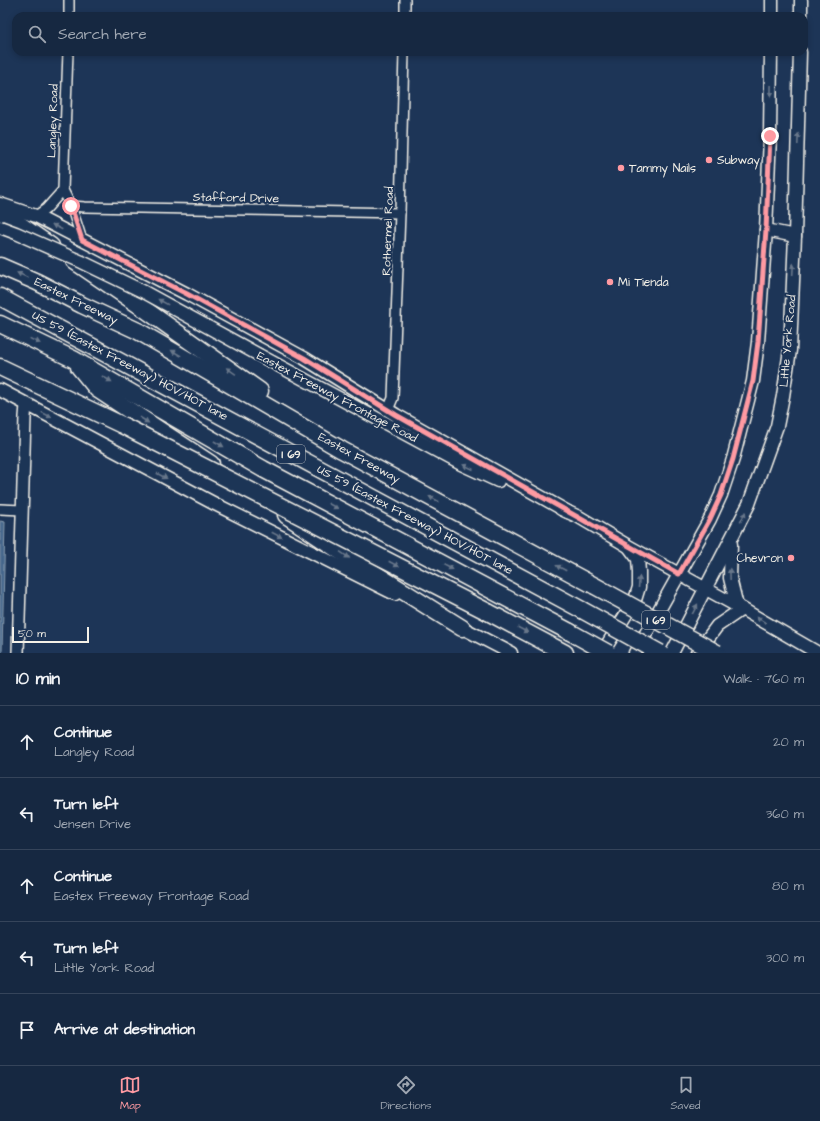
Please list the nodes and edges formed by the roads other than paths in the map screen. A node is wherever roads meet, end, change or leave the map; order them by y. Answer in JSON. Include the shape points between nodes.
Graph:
{"nodes":[{"id":1,"x":69,"y":0,"type":"edge"},
{"id":2,"x":405,"y":0,"type":"edge"},
{"id":3,"x":772,"y":0,"type":"edge"},
{"id":4,"x":801,"y":0,"type":"edge"},
{"id":5,"x":69,"y":12,"type":"edge"},
{"id":6,"x":405,"y":12,"type":"edge"},
{"id":7,"x":772,"y":12,"type":"edge"},
{"id":8,"x":801,"y":12,"type":"edge"},
{"id":9,"x":68,"y":56,"type":"edge"},
{"id":10,"x":404,"y":56,"type":"edge"},
{"id":11,"x":771,"y":56,"type":"edge"},
{"id":12,"x":800,"y":56,"type":"edge"},
{"id":13,"x":63,"y":190,"type":"junction"},
{"id":14,"x":0,"y":204,"type":"edge"},
{"id":15,"x":71,"y":206,"type":"junction"},
{"id":16,"x":0,"y":211,"type":"edge"},
{"id":17,"x":400,"y":214,"type":"junction"},
{"id":18,"x":36,"y":216,"type":"junction"},
{"id":19,"x":0,"y":227,"type":"edge"},
{"id":20,"x":766,"y":230,"type":"junction"},
{"id":21,"x":795,"y":236,"type":"junction"},
{"id":22,"x":82,"y":240,"type":"junction"},
{"id":23,"x":0,"y":266,"type":"edge"},
{"id":24,"x":0,"y":297,"type":"edge"},
{"id":25,"x":0,"y":324,"type":"edge"},
{"id":26,"x":73,"y":359,"type":"junction"},
{"id":27,"x":0,"y":367,"type":"edge"},
{"id":28,"x":0,"y":390,"type":"edge"},
{"id":29,"x":26,"y":405,"type":"junction"},
{"id":30,"x":388,"y":410,"type":"junction"},
{"id":31,"x":342,"y":450,"type":"junction"},
{"id":32,"x":0,"y":509,"type":"edge"},
{"id":33,"x":22,"y":510,"type":"junction"},
{"id":34,"x":568,"y":512,"type":"junction"},
{"id":35,"x":731,"y":541,"type":"junction"},
{"id":36,"x":628,"y":546,"type":"junction"},
{"id":37,"x":679,"y":574,"type":"junction"},
{"id":38,"x":705,"y":589,"type":"junction"},
{"id":39,"x":739,"y":607,"type":"junction"},
{"id":40,"x":462,"y":628,"type":"junction"},
{"id":41,"x":563,"y":652,"type":"edge"},
{"id":42,"x":18,"y":653,"type":"edge"},
{"id":43,"x":511,"y":653,"type":"edge"},
{"id":44,"x":602,"y":653,"type":"edge"},
{"id":45,"x":608,"y":653,"type":"edge"},
{"id":46,"x":635,"y":653,"type":"edge"},
{"id":47,"x":660,"y":653,"type":"edge"},
{"id":48,"x":672,"y":653,"type":"edge"},
{"id":49,"x":697,"y":653,"type":"edge"},
{"id":50,"x":717,"y":653,"type":"edge"},
{"id":51,"x":818,"y":653,"type":"edge"}],
"edges":[{"from":1,"to":5,"type":"street"},
{"from":2,"to":6,"type":"street"},
{"from":3,"to":7,"type":"main road"},
{"from":4,"to":8,"type":"main road"},
{"from":9,"to":13,"type":"street","name":"Langley Road"},
{"from":10,"to":17,"type":"street","name":"Rothermel Road"},
{"from":11,"to":20,"type":"main road","one_way":true},
{"from":21,"to":12,"type":"main road","name":"Little York Road","one_way":true},
{"from":13,"to":15,"type":"street","name":"Langley Road"},
{"from":13,"to":18,"type":"street"},
{"from":14,"to":18,"type":"main road"},
{"from":15,"to":17,"type":"street","name":"Stafford Drive"},
{"from":15,"to":22,"type":"street","name":"Langley Road"},
{"from":31,"to":16,"type":"highway","one_way":true,"via":[[143,308]]},
{"from":17,"to":30,"type":"street","name":"Rothermel Road","via":[[393,398]]},
{"from":22,"to":18,"type":"main road","one_way":true},
{"from":34,"to":19,"type":"main road","name":"Eastex Freeway Frontage Road","one_way":true,"bridge":true,"via":[[461,464],[144,292]]},
{"from":20,"to":21,"type":"main road"},
{"from":20,"to":37,"type":"main road","via":[[757,350],[744,417],[721,495]]},
{"from":35,"to":21,"type":"main road","name":"Little York Road","one_way":true,"via":[[750,504],[777,426],[784,396],[790,350]]},
{"from":22,"to":30,"type":"main road","via":[[304,358]]},
{"from":31,"to":23,"type":"highway","name":"Eastex Freeway","number":"I 69","one_way":true,"via":[[138,331]]},
{"from":24,"to":47,"type":"highway","name":"US 59 (Eastex Freeway) HOV/HOT lane","number":"I 69","bridge":true},
{"from":25,"to":26,"type":"highway","number":"I 69","one_way":true},
{"from":26,"to":40,"type":"highway","one_way":true,"via":[[97,389],[358,563]]},
{"from":26,"to":45,"type":"highway","number":"I 69","one_way":true,"bridge":true,"via":[[263,469]]},
{"from":27,"to":41,"type":"highway","one_way":true,"bridge":true,"via":[[122,425]]},
{"from":28,"to":29,"type":"main road"},
{"from":29,"to":33,"type":"street"},
{"from":29,"to":40,"type":"main road","one_way":true,"via":[[215,504]]},
{"from":30,"to":34,"type":"main road"},
{"from":50,"to":31,"type":"highway","name":"Eastex Freeway","number":"I 69","one_way":true,"bridge":true},
{"from":32,"to":33,"type":"street"},
{"from":33,"to":42,"type":"street"},
{"from":34,"to":36,"type":"main road","name":"Eastex Freeway Frontage Road"},
{"from":35,"to":38,"type":"main road","name":"Little York Road"},
{"from":39,"to":35,"type":"main road","one_way":true,"via":[[730,578]]},
{"from":36,"to":37,"type":"main road","name":"Eastex Freeway Frontage Road"},
{"from":44,"to":36,"type":"main road","one_way":true,"via":[[639,587],[638,559]]},
{"from":37,"to":38,"type":"main road","name":"Eastex Freeway Frontage Road"},
{"from":37,"to":46,"type":"main road"},
{"from":38,"to":39,"type":"main road","name":"Eastex Freeway Frontage Road"},
{"from":48,"to":38,"type":"main road","name":"Little York Road","one_way":true},
{"from":39,"to":49,"type":"main road","via":[[717,626]]},
{"from":51,"to":39,"type":"main road","name":"Eastex Freeway Frontage Road","one_way":true},
{"from":40,"to":43,"type":"main road"}]}
